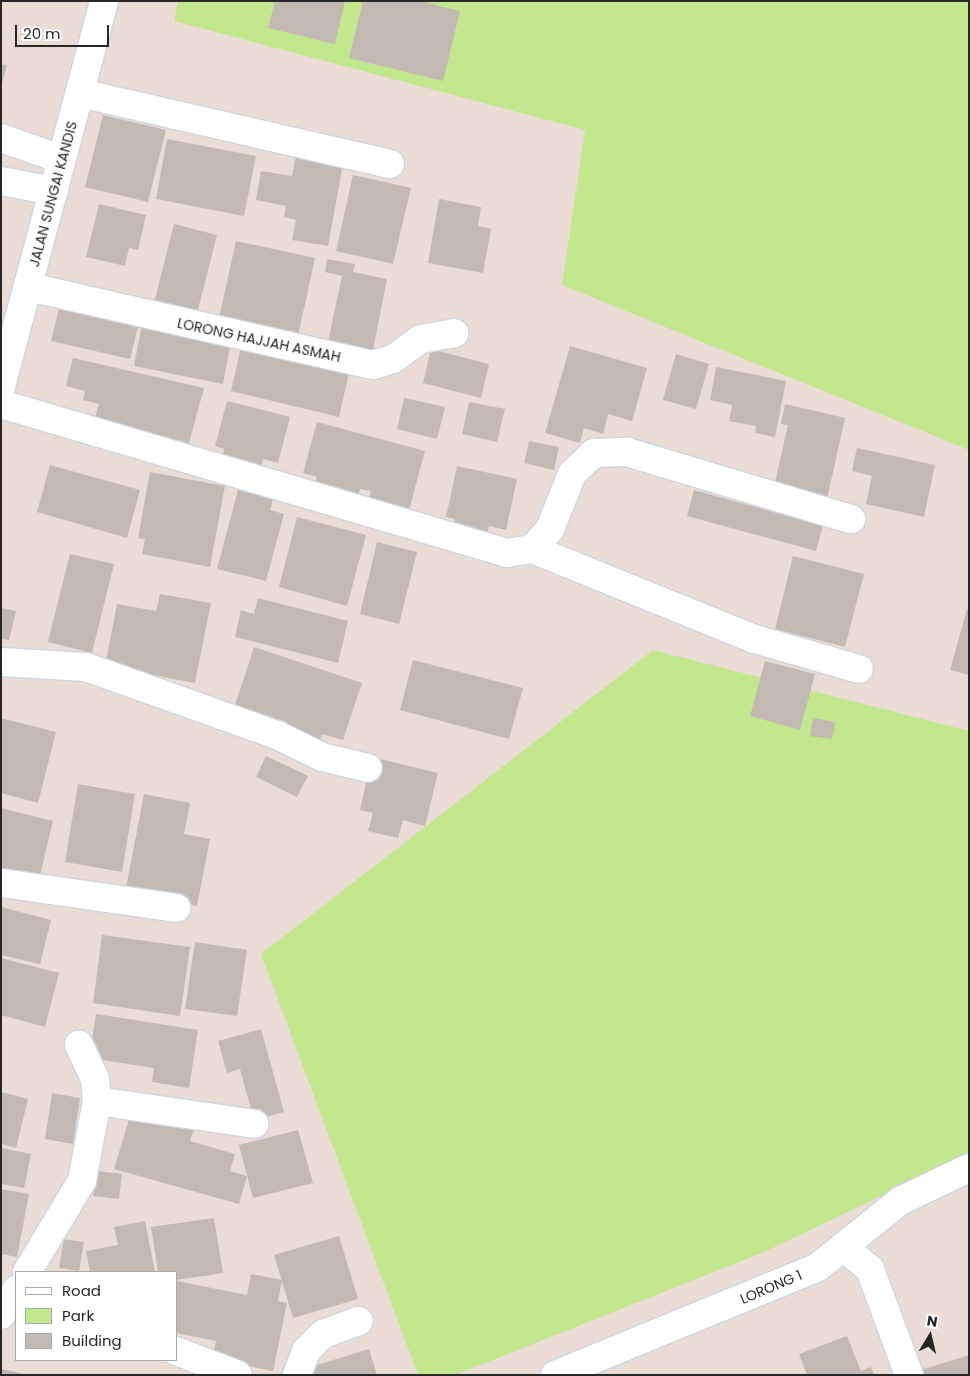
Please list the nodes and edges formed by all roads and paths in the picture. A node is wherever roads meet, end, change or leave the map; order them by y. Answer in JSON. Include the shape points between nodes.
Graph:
{"nodes":[{"id":1,"x":104,"y":1,"type":"edge"},
{"id":2,"x":80,"y":93,"type":"junction"},
{"id":3,"x":1,"y":138,"type":"edge"},
{"id":4,"x":61,"y":159,"type":"junction"},
{"id":5,"x":390,"y":164,"type":"dead end"},
{"id":6,"x":1,"y":181,"type":"edge"},
{"id":7,"x":54,"y":191,"type":"junction"},
{"id":8,"x":29,"y":287,"type":"junction"},
{"id":9,"x":454,"y":333,"type":"dead end"},
{"id":10,"x":1,"y":386,"type":"edge"},
{"id":11,"x":1,"y":404,"type":"edge"},
{"id":12,"x":851,"y":519,"type":"dead end"},
{"id":13,"x":532,"y":549,"type":"junction"},
{"id":14,"x":1,"y":662,"type":"edge"},
{"id":15,"x":859,"y":669,"type":"dead end"},
{"id":16,"x":368,"y":768,"type":"dead end"},
{"id":17,"x":1,"y":883,"type":"edge"},
{"id":18,"x":176,"y":908,"type":"dead end"},
{"id":19,"x":79,"y":1044,"type":"dead end"},
{"id":20,"x":97,"y":1101,"type":"junction"},
{"id":21,"x":254,"y":1124,"type":"dead end"},
{"id":22,"x":969,"y":1168,"type":"edge"},
{"id":23,"x":843,"y":1247,"type":"junction"},
{"id":24,"x":28,"y":1271,"type":"edge"},
{"id":25,"x":15,"y":1292,"type":"edge"},
{"id":26,"x":1,"y":1315,"type":"edge"},
{"id":27,"x":15,"y":1316,"type":"edge"},
{"id":28,"x":359,"y":1321,"type":"dead end"},
{"id":29,"x":178,"y":1352,"type":"edge"},
{"id":30,"x":238,"y":1375,"type":"edge"},
{"id":31,"x":297,"y":1375,"type":"edge"},
{"id":32,"x":555,"y":1375,"type":"edge"},
{"id":33,"x":909,"y":1375,"type":"edge"}],
"edges":[{"from":1,"to":2,"type":"street","name":"JALAN SUNGAI KANDIS"},
{"from":2,"to":4,"type":"street","name":"JALAN SUNGAI KANDIS"},
{"from":2,"to":5,"type":"street"},
{"from":3,"to":4,"type":"street"},
{"from":4,"to":7,"type":"street","name":"JALAN SUNGAI KANDIS"},
{"from":6,"to":7,"type":"street"},
{"from":7,"to":8,"type":"street","name":"JALAN SUNGAI KANDIS"},
{"from":8,"to":9,"type":"street","name":"LORONG HAJJAH ASMAH","via":[[373,365],[393,359],[421,339]]},
{"from":8,"to":10,"type":"street","name":"JALAN SUNGAI KANDIS"},
{"from":11,"to":13,"type":"street","via":[[507,553]]},
{"from":12,"to":13,"type":"street","via":[[628,452],[594,453],[572,474],[550,529]]},
{"from":13,"to":15,"type":"street","via":[[756,639]]},
{"from":14,"to":16,"type":"street","via":[[86,667],[277,735],[322,757]]},
{"from":17,"to":18,"type":"street"},
{"from":19,"to":20,"type":"street","via":[[95,1080]]},
{"from":20,"to":21,"type":"street"},
{"from":20,"to":24,"type":"street","via":[[82,1181]]},
{"from":22,"to":23,"type":"street","name":"LORONG 1","via":[[900,1201]]},
{"from":23,"to":32,"type":"street","name":"LORONG 1","via":[[818,1267],[785,1282]]},
{"from":23,"to":33,"type":"street","via":[[870,1269]]},
{"from":25,"to":26,"type":"street"},
{"from":26,"to":27,"type":"street"},
{"from":28,"to":31,"type":"street","via":[[324,1334],[306,1351]]},
{"from":29,"to":30,"type":"street"}]}
